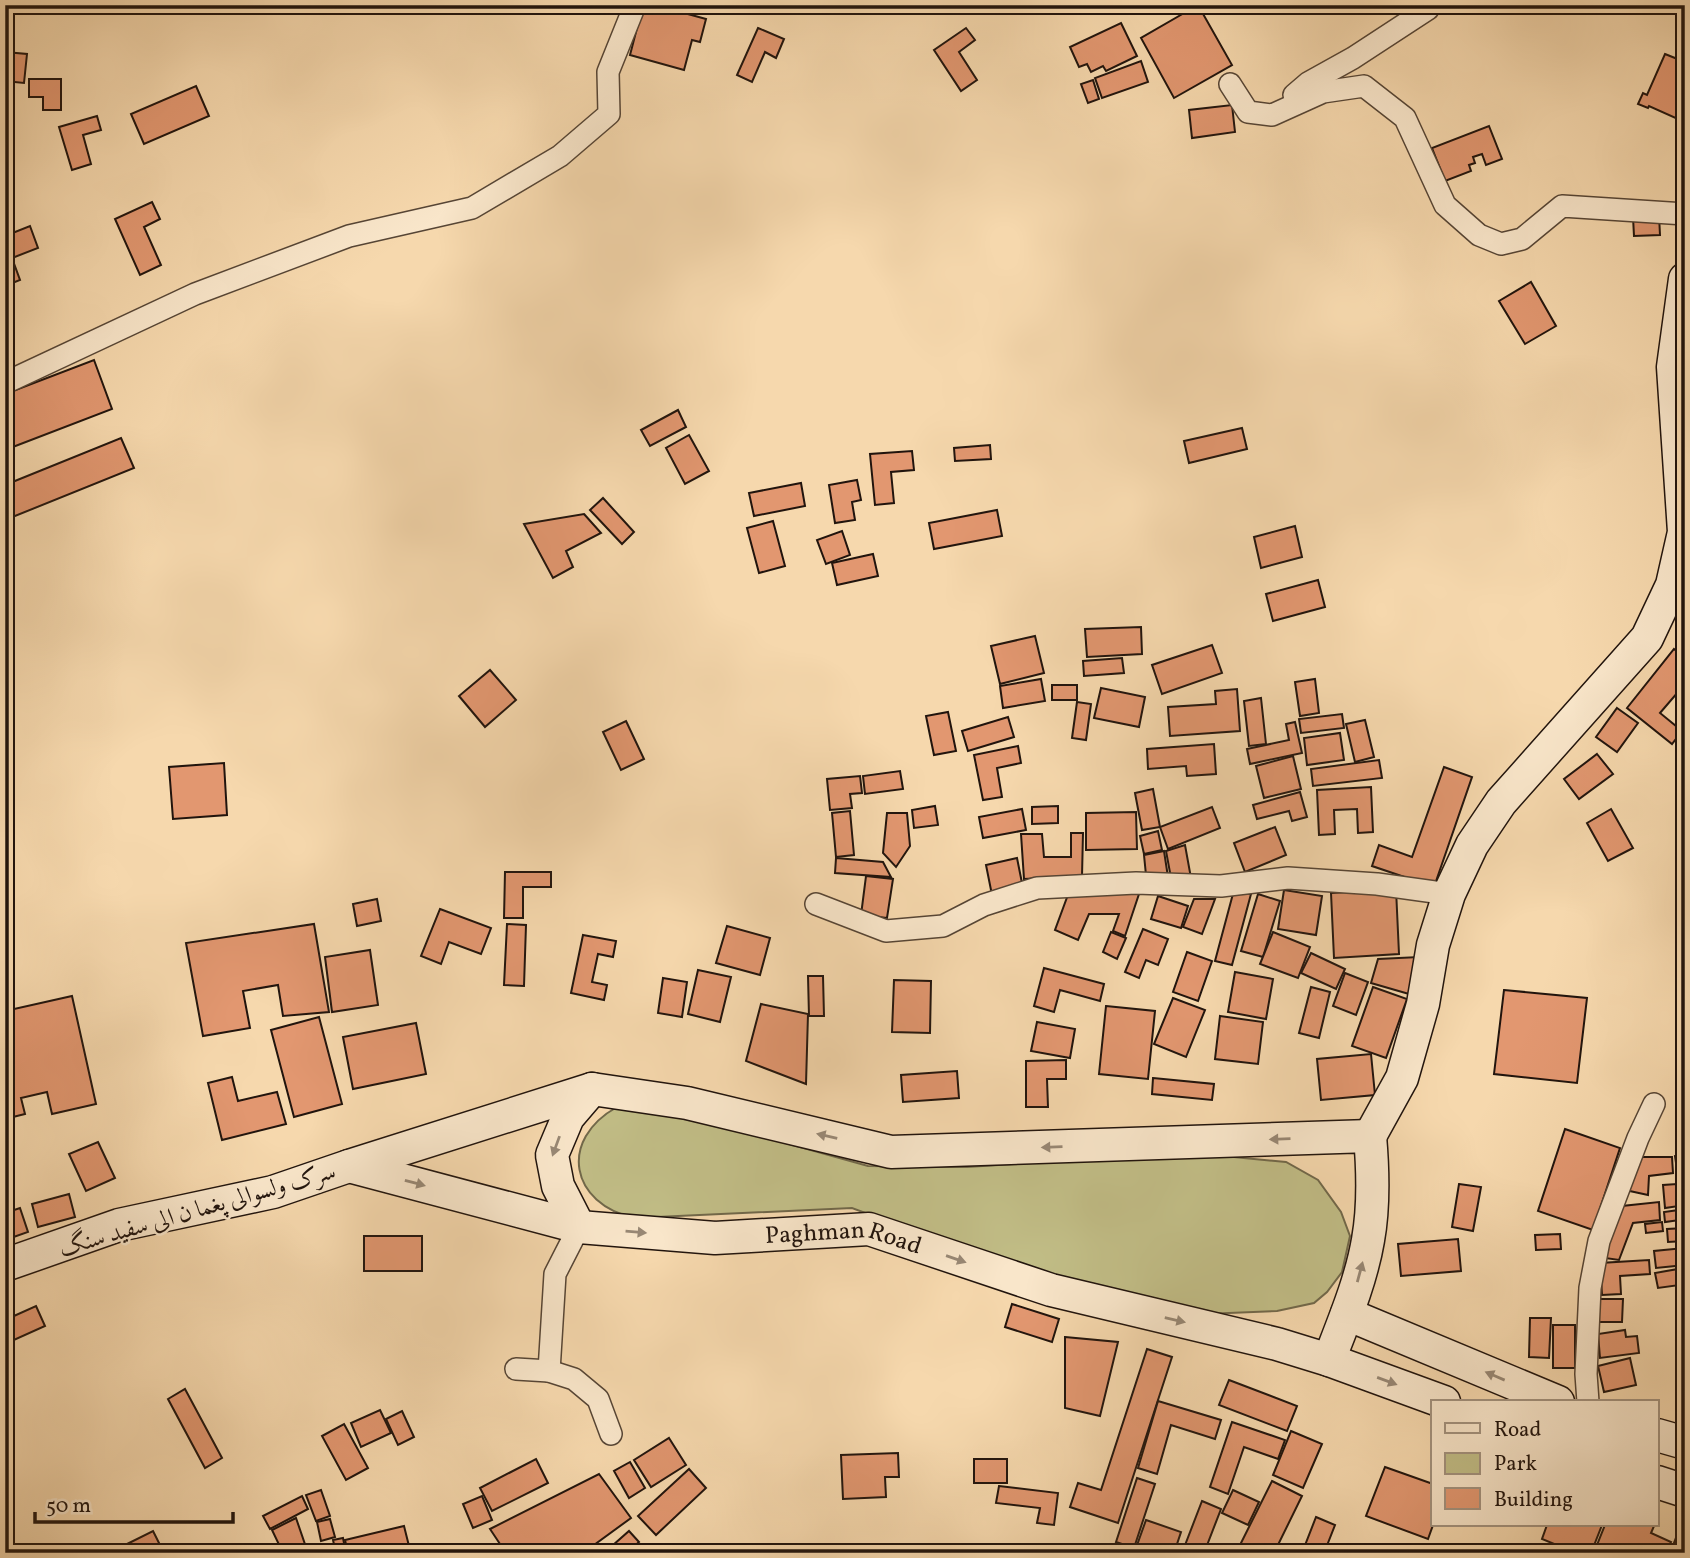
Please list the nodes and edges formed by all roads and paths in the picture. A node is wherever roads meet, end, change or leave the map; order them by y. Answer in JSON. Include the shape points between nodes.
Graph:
{"nodes":[{"id":1,"x":635,"y":5,"type":"edge"},
{"id":2,"x":1429,"y":5,"type":"edge"},
{"id":3,"x":1230,"y":84,"type":"dead end"},
{"id":4,"x":1272,"y":115,"type":"junction"},
{"id":5,"x":1685,"y":214,"type":"edge"},
{"id":6,"x":1684,"y":292,"type":"edge"},
{"id":7,"x":5,"y":383,"type":"edge"},
{"id":8,"x":1449,"y":894,"type":"junction"},
{"id":9,"x":816,"y":904,"type":"dead end"},
{"id":10,"x":592,"y":1089,"type":"junction"},
{"id":11,"x":1654,"y":1104,"type":"dead end"},
{"id":12,"x":1370,"y":1136,"type":"junction"},
{"id":13,"x":349,"y":1166,"type":"junction"},
{"id":14,"x":579,"y":1227,"type":"junction"},
{"id":15,"x":5,"y":1265,"type":"edge"},
{"id":16,"x":1347,"y":1314,"type":"junction"},
{"id":17,"x":1329,"y":1360,"type":"junction"},
{"id":18,"x":516,"y":1369,"type":"dead end"},
{"id":19,"x":549,"y":1371,"type":"junction"},
{"id":20,"x":1439,"y":1400,"type":"edge"},
{"id":21,"x":1553,"y":1400,"type":"edge"},
{"id":22,"x":1588,"y":1400,"type":"edge"},
{"id":23,"x":611,"y":1434,"type":"dead end"},
{"id":24,"x":1658,"y":1435,"type":"edge"},
{"id":25,"x":1685,"y":1443,"type":"edge"},
{"id":26,"x":1658,"y":1482,"type":"edge"},
{"id":27,"x":1685,"y":1491,"type":"edge"}],
"edges":[{"from":1,"to":7,"type":"street","via":[[608,72],[609,114],[560,156],[472,208],[349,236],[195,294]]},
{"from":2,"to":4,"type":"street","via":[[1308,83]]},
{"from":3,"to":4,"type":"street","via":[[1248,112]]},
{"from":4,"to":5,"type":"street","via":[[1323,92],[1364,86],[1405,118],[1445,205],[1479,235],[1501,244],[1522,239],[1562,206]]},
{"from":6,"to":8,"type":"main road","via":[[1673,367],[1685,532],[1672,585],[1647,638],[1501,802],[1472,845]]},
{"from":8,"to":9,"type":"street","via":[[1288,878],[1221,886],[1136,883],[1037,888],[984,905],[943,926],[886,931]]},
{"from":8,"to":12,"type":"main road","via":[[1402,1078]]},
{"from":12,"to":10,"type":"main road","one_way":true,"via":[[891,1152],[687,1103]]},
{"from":10,"to":13,"type":"main road","name":"سرک ولسوالی پغما ن الی سفید سنگ"},
{"from":10,"to":14,"type":"main road","one_way":true,"via":[[568,1117],[552,1155],[558,1186]]},
{"from":11,"to":22,"type":"street","via":[[1599,1241],[1590,1289]]},
{"from":16,"to":12,"type":"main road","one_way":true,"via":[[1368,1239],[1373,1167]]},
{"from":13,"to":14,"type":"main road","name":"Paghman Road","one_way":true},
{"from":13,"to":15,"type":"main road","name":"سرک ولسوالی پغما ن الی سفید سنگ","via":[[273,1192],[119,1225]]},
{"from":14,"to":17,"type":"main road","name":"Paghman Road","one_way":true,"via":[[715,1238],[869,1229],[1051,1290]]},
{"from":14,"to":19,"type":"street","via":[[555,1274]]},
{"from":16,"to":17,"type":"main road"},
{"from":21,"to":16,"type":"main road","one_way":true},
{"from":17,"to":20,"type":"main road","name":"Paghman Road","one_way":true},
{"from":18,"to":19,"type":"street"},
{"from":19,"to":23,"type":"street","via":[[574,1378],[598,1399]]},
{"from":24,"to":25,"type":"main road"},
{"from":26,"to":27,"type":"main road"}]}
